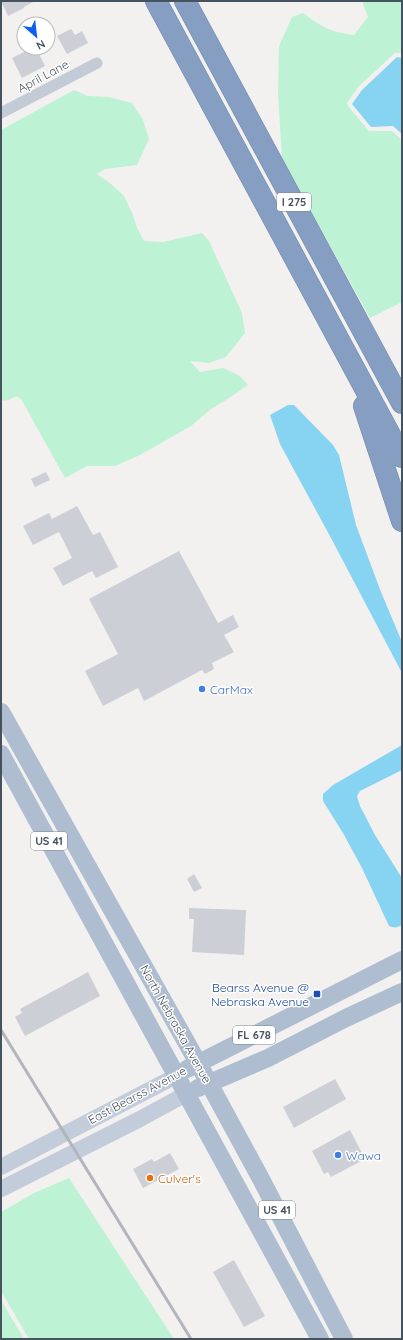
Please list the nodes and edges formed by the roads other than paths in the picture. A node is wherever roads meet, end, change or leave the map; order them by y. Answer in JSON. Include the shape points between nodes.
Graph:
{"nodes":[{"id":1,"x":156,"y":1,"type":"edge"},
{"id":2,"x":185,"y":1,"type":"edge"},
{"id":3,"x":97,"y":63,"type":"dead end"},
{"id":4,"x":1,"y":113,"type":"edge"},
{"id":5,"x":346,"y":353,"type":"junction"},
{"id":6,"x":387,"y":376,"type":"junction"},
{"id":7,"x":402,"y":395,"type":"edge"},
{"id":8,"x":402,"y":403,"type":"edge"},
{"id":9,"x":402,"y":457,"type":"edge"},
{"id":10,"x":402,"y":521,"type":"edge"},
{"id":11,"x":1,"y":712,"type":"edge"},
{"id":12,"x":1,"y":754,"type":"edge"},
{"id":13,"x":41,"y":783,"type":"junction"},
{"id":14,"x":22,"y":793,"type":"junction"},
{"id":15,"x":402,"y":960,"type":"edge"},
{"id":16,"x":402,"y":992,"type":"edge"},
{"id":17,"x":198,"y":1063,"type":"junction"},
{"id":18,"x":176,"y":1076,"type":"junction"},
{"id":19,"x":208,"y":1083,"type":"junction"},
{"id":20,"x":186,"y":1094,"type":"junction"},
{"id":21,"x":1,"y":1167,"type":"edge"},
{"id":22,"x":1,"y":1189,"type":"edge"},
{"id":23,"x":308,"y":1318,"type":"junction"},
{"id":24,"x":320,"y":1339,"type":"edge"},
{"id":25,"x":335,"y":1339,"type":"edge"},
{"id":26,"x":344,"y":1339,"type":"edge"}],
"edges":[{"from":1,"to":5,"type":"highway","number":"I 275"},
{"from":2,"to":6,"type":"highway","number":"I 275"},
{"from":3,"to":4,"type":"street","name":"April Lane"},
{"from":5,"to":9,"type":"highway","number":"I 275"},
{"from":5,"to":10,"type":"highway"},
{"from":6,"to":7,"type":"highway"},
{"from":6,"to":8,"type":"highway","number":"I 275"},
{"from":11,"to":13,"type":"main road","name":"North Nebraska Avenue","number":"US 41"},
{"from":12,"to":14,"type":"main road","name":"North Nebraska Avenue","number":"US 41"},
{"from":13,"to":14,"type":"main road"},
{"from":13,"to":17,"type":"main road","name":"North Nebraska Avenue","number":"US 41"},
{"from":14,"to":18,"type":"main road","name":"North Nebraska Avenue","number":"US 41"},
{"from":15,"to":17,"type":"main road","name":"East Bearss Avenue","number":"FL 678"},
{"from":16,"to":19,"type":"main road","name":"East Bearss Avenue","number":"FL 678","via":[[268,1058]]},
{"from":17,"to":18,"type":"main road","name":"East Bearss Avenue","number":"FL 678"},
{"from":17,"to":19,"type":"main road","name":"North Nebraska Avenue","number":"US 41"},
{"from":18,"to":20,"type":"main road","name":"North Nebraska Avenue","number":"US 41"},
{"from":18,"to":21,"type":"main road","name":"East Bearss Avenue"},
{"from":19,"to":20,"type":"main road","name":"East Bearss Avenue","number":"FL 678"},
{"from":19,"to":26,"type":"main road","name":"North Nebraska Avenue","number":"US 41"},
{"from":20,"to":22,"type":"main road","name":"East Bearss Avenue"},
{"from":20,"to":23,"type":"main road","name":"North Nebraska Avenue","number":"US 41"},
{"from":23,"to":24,"type":"main road","name":"North Nebraska Avenue","number":"US 41"},
{"from":23,"to":25,"type":"main road","via":[[315,1316],[321,1319],[327,1324]]}]}
